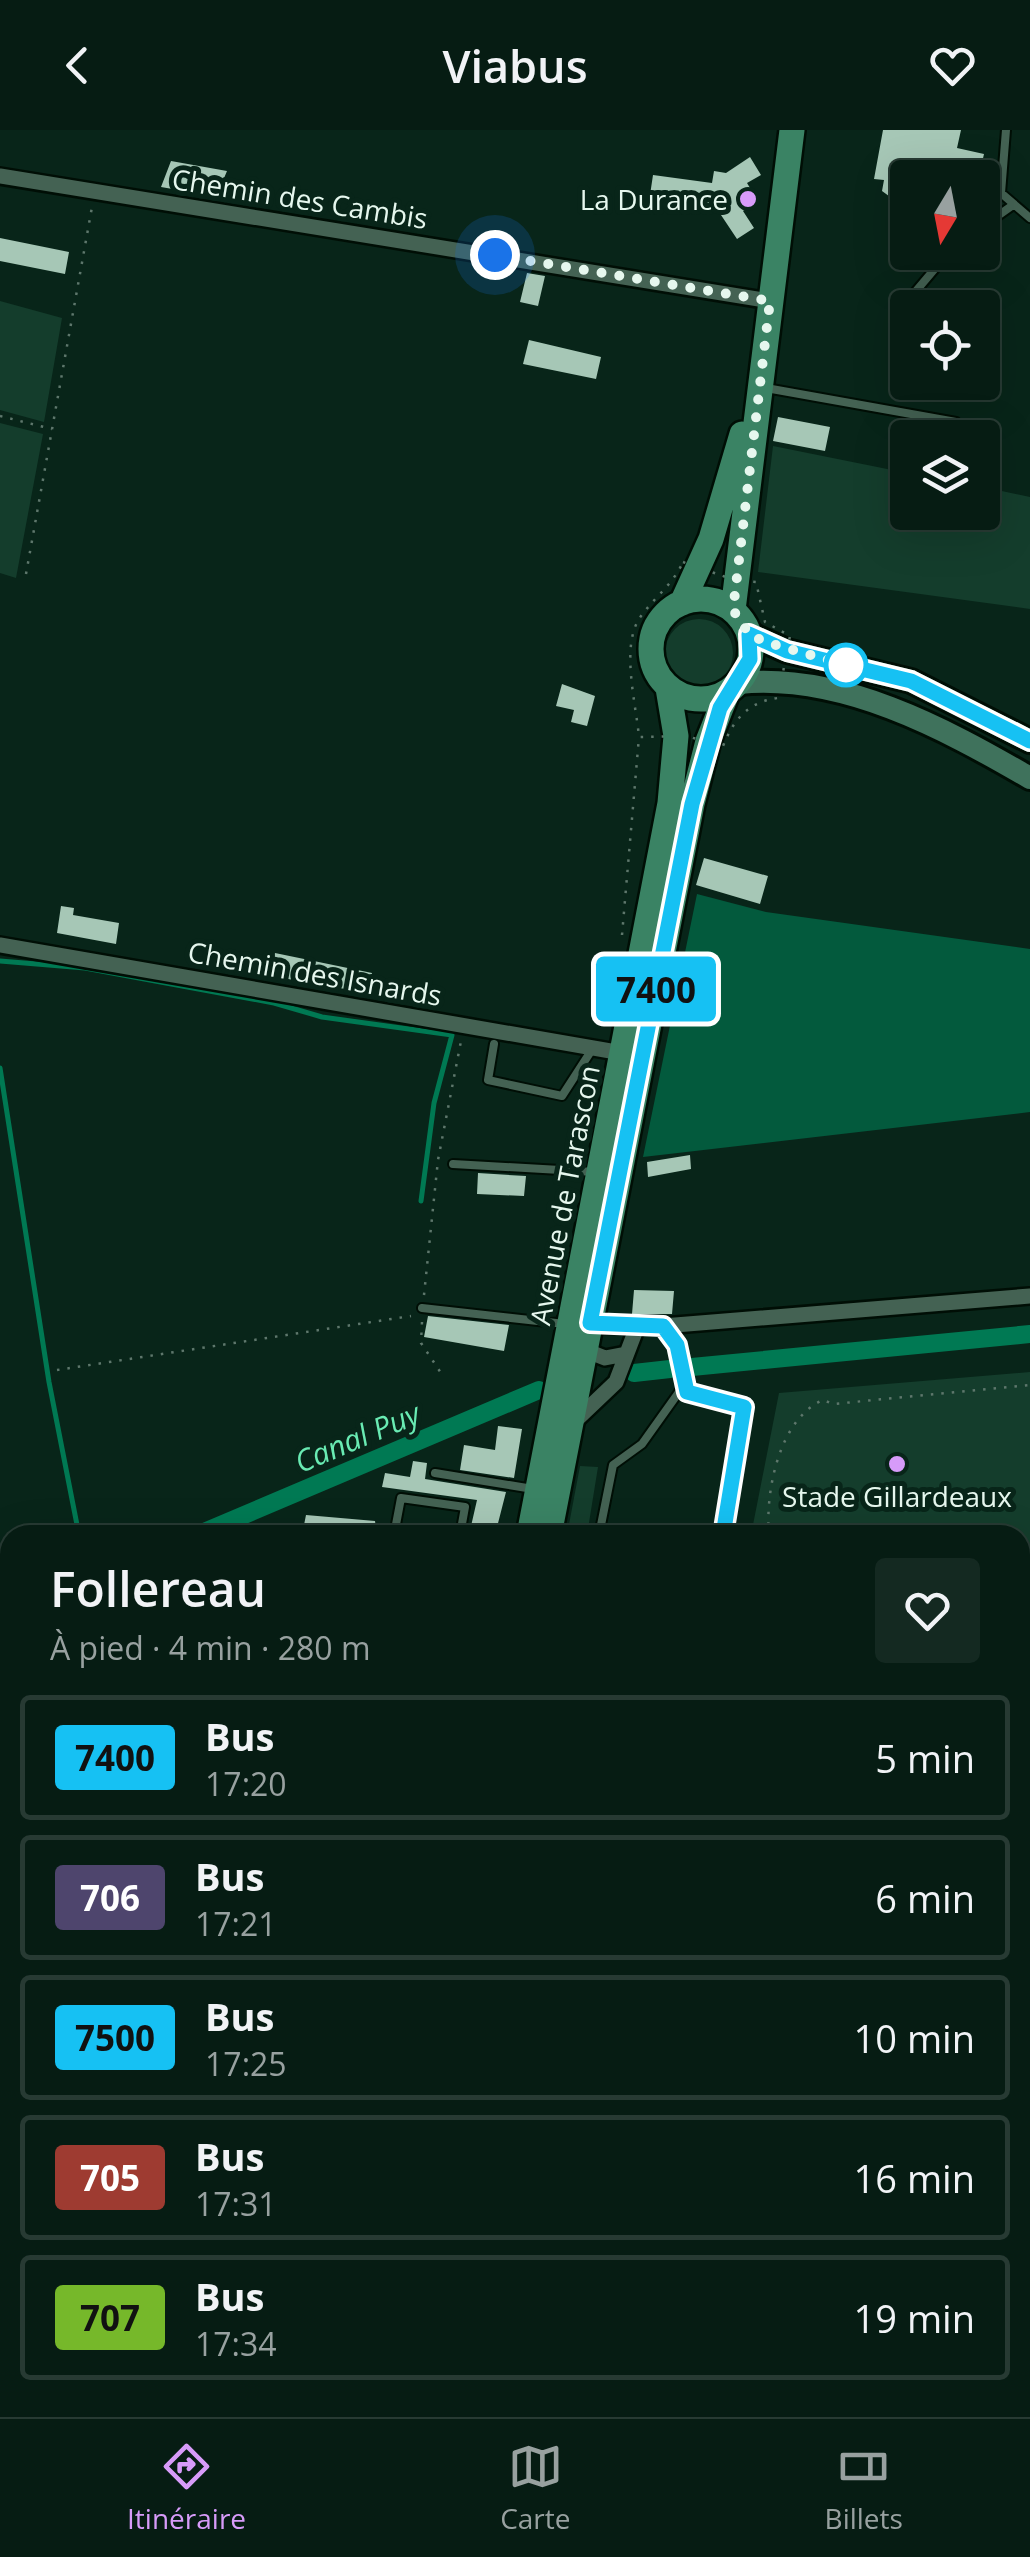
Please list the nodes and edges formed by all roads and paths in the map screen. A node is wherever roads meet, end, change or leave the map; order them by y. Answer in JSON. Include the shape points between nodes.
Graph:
{"nodes":[{"id":1,"x":1006,"y":130,"type":"edge"},
{"id":2,"x":794,"y":132,"type":"edge"},
{"id":3,"x":0,"y":176,"type":"edge"},
{"id":4,"x":95,"y":190,"type":"junction"},
{"id":5,"x":1013,"y":205,"type":"junction"},
{"id":6,"x":1000,"y":214,"type":"edge"},
{"id":7,"x":1030,"y":218,"type":"edge"},
{"id":8,"x":934,"y":270,"type":"edge"},
{"id":9,"x":917,"y":290,"type":"edge"},
{"id":10,"x":770,"y":301,"type":"junction"},
{"id":11,"x":757,"y":386,"type":"junction"},
{"id":12,"x":0,"y":416,"type":"edge"},
{"id":13,"x":945,"y":420,"type":"edge"},
{"id":14,"x":52,"y":430,"type":"junction"},
{"id":15,"x":699,"y":568,"type":"junction"},
{"id":16,"x":26,"y":574,"type":"dead end"},
{"id":17,"x":737,"y":581,"type":"junction"},
{"id":18,"x":682,"y":603,"type":"junction"},
{"id":19,"x":733,"y":610,"type":"junction"},
{"id":20,"x":749,"y":634,"type":"junction"},
{"id":21,"x":787,"y":651,"type":"junction"},
{"id":22,"x":781,"y":683,"type":"junction"},
{"id":23,"x":668,"y":688,"type":"junction"},
{"id":24,"x":733,"y":688,"type":"junction"},
{"id":25,"x":676,"y":736,"type":"junction"},
{"id":26,"x":708,"y":741,"type":"junction"},
{"id":27,"x":1030,"y":741,"type":"edge"},
{"id":28,"x":1030,"y":778,"type":"edge"},
{"id":29,"x":0,"y":945,"type":"edge"},
{"id":30,"x":464,"y":1024,"type":"junction"},
{"id":31,"x":494,"y":1044,"type":"dead end"},
{"id":32,"x":593,"y":1048,"type":"junction"},
{"id":33,"x":622,"y":1053,"type":"junction"},
{"id":34,"x":453,"y":1164,"type":"dead end"},
{"id":35,"x":599,"y":1172,"type":"junction"},
{"id":36,"x":1030,"y":1296,"type":"edge"},
{"id":37,"x":422,"y":1308,"type":"joint"},
{"id":38,"x":663,"y":1326,"type":"junction"},
{"id":39,"x":637,"y":1327,"type":"junction"},
{"id":40,"x":576,"y":1336,"type":"junction"},
{"id":41,"x":626,"y":1354,"type":"junction"},
{"id":42,"x":57,"y":1370,"type":"dead end"},
{"id":43,"x":443,"y":1376,"type":"dead end"},
{"id":44,"x":684,"y":1385,"type":"junction"},
{"id":45,"x":1030,"y":1386,"type":"edge"},
{"id":46,"x":570,"y":1427,"type":"junction"},
{"id":47,"x":436,"y":1474,"type":"dead end"},
{"id":48,"x":537,"y":1490,"type":"junction"},
{"id":49,"x":396,"y":1525,"type":"edge"},
{"id":50,"x":462,"y":1525,"type":"edge"},
{"id":51,"x":530,"y":1525,"type":"edge"},
{"id":52,"x":551,"y":1525,"type":"edge"},
{"id":53,"x":600,"y":1525,"type":"edge"},
{"id":54,"x":724,"y":1525,"type":"edge"},
{"id":55,"x":769,"y":1525,"type":"edge"}],
"edges":[{"from":1,"to":5,"type":"lane","via":[[1001,194]]},
{"from":2,"to":10,"type":"main road"},
{"from":3,"to":4,"type":"street","name":"Chemin des Cambis"},
{"from":4,"to":10,"type":"street","name":"Chemin des Cambis"},
{"from":4,"to":14,"type":"path"},
{"from":5,"to":6,"type":"lane"},
{"from":5,"to":7,"type":"lane"},
{"from":8,"to":9,"type":"lane"},
{"from":10,"to":11,"type":"main road"},
{"from":11,"to":13,"type":"lane"},
{"from":11,"to":15,"type":"main road"},
{"from":11,"to":17,"type":"main road"},
{"from":12,"to":14,"type":"path"},
{"from":14,"to":16,"type":"path"},
{"from":15,"to":17,"type":"path"},
{"from":15,"to":18,"type":"main road"},
{"from":15,"to":25,"type":"path","via":[[683,562],[636,623],[632,645],[639,737]]},
{"from":17,"to":19,"type":"main road"},
{"from":17,"to":21,"type":"path","via":[[756,582],[765,622],[790,636]]},
{"from":18,"to":19,"type":"main road","via":[[700,599]]},
{"from":18,"to":23,"type":"main road","via":[[652,634],[652,663]]},
{"from":19,"to":20,"type":"main road"},
{"from":20,"to":21,"type":"street"},
{"from":20,"to":24,"type":"main road","via":[[750,659]]},
{"from":21,"to":22,"type":"path"},
{"from":21,"to":27,"type":"street","via":[[911,681]]},
{"from":22,"to":24,"type":"street"},
{"from":22,"to":26,"type":"path","via":[[778,698],[739,716],[723,746]]},
{"from":22,"to":28,"type":"street","via":[[888,708],[961,738]]},
{"from":23,"to":24,"type":"main road","via":[[697,700]]},
{"from":23,"to":25,"type":"main road","name":"Avenue de Tarascon"},
{"from":24,"to":26,"type":"main road","name":"Avenue de Tarascon"},
{"from":25,"to":26,"type":"path"},
{"from":25,"to":33,"type":"main road","name":"Avenue de Tarascon","via":[[670,803]]},
{"from":26,"to":40,"type":"main road","name":"Avenue de Tarascon"},
{"from":29,"to":30,"type":"street","name":"Chemin des Isnards"},
{"from":30,"to":32,"type":"street","name":"Chemin des Isnards"},
{"from":30,"to":37,"type":"path","via":[[438,1160]]},
{"from":31,"to":32,"type":"lane","via":[[488,1080],[562,1096]]},
{"from":32,"to":33,"type":"street","name":"Chemin des Isnards"},
{"from":33,"to":35,"type":"main road","name":"Avenue de Tarascon"},
{"from":34,"to":35,"type":"lane"},
{"from":35,"to":40,"type":"main road","name":"Avenue de Tarascon"},
{"from":36,"to":38,"type":"street"},
{"from":37,"to":40,"type":"lane"},
{"from":38,"to":39,"type":"street"},
{"from":38,"to":44,"type":"lane","via":[[677,1345]]},
{"from":39,"to":40,"type":"street"},
{"from":39,"to":41,"type":"street"},
{"from":40,"to":41,"type":"street","via":[[605,1358]]},
{"from":40,"to":46,"type":"main road","name":"Avenue de Tarascon"},
{"from":40,"to":48,"type":"main road","name":"Avenue de Tarascon"},
{"from":41,"to":46,"type":"street","via":[[616,1382]]},
{"from":42,"to":43,"type":"path","via":[[422,1314],[420,1343]]},
{"from":44,"to":53,"type":"lane","via":[[642,1444],[613,1465]]},
{"from":44,"to":54,"type":"lane","via":[[693,1395],[736,1402],[745,1412]]},
{"from":45,"to":55,"type":"path","via":[[824,1400],[808,1407],[773,1477]]},
{"from":46,"to":52,"type":"main road","name":"Avenue de Tarascon"},
{"from":47,"to":48,"type":"lane"},
{"from":48,"to":51,"type":"main road","name":"Avenue de Tarascon"},
{"from":49,"to":50,"type":"lane","via":[[401,1498],[465,1507]]}]}
